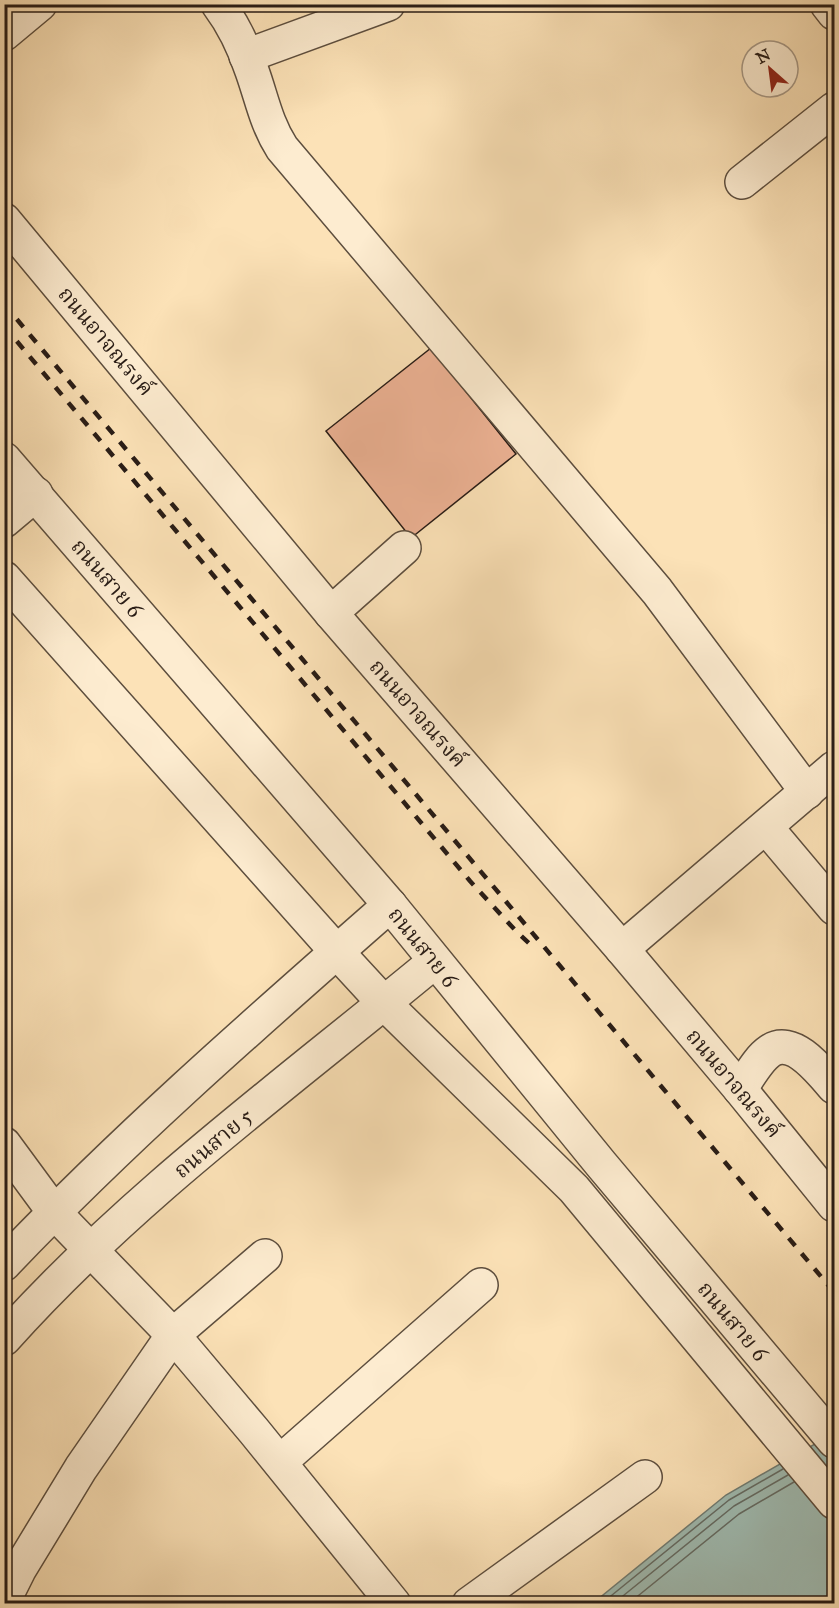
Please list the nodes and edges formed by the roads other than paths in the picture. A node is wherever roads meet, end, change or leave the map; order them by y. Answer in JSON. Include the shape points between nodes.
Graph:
{"nodes":[{"id":1,"x":40,"y":4,"type":"edge"},
{"id":2,"x":218,"y":4,"type":"edge"},
{"id":3,"x":388,"y":4,"type":"edge"},
{"id":4,"x":828,"y":4,"type":"edge"},
{"id":5,"x":834,"y":14,"type":"edge"},
{"id":6,"x":4,"y":34,"type":"edge"},
{"id":7,"x":246,"y":56,"type":"junction"},
{"id":8,"x":832,"y":116,"type":"edge"},
{"id":9,"x":742,"y":182,"type":"dead end"},
{"id":10,"x":4,"y":220,"type":"edge"},
{"id":11,"x":4,"y":459,"type":"edge"},
{"id":12,"x":36,"y":494,"type":"junction"},
{"id":13,"x":4,"y":521,"type":"edge"},
{"id":14,"x":404,"y":548,"type":"dead end"},
{"id":15,"x":4,"y":578,"type":"edge"},
{"id":16,"x":331,"y":612,"type":"junction"},
{"id":17,"x":834,"y":768,"type":"edge"},
{"id":18,"x":807,"y":792,"type":"junction"},
{"id":19,"x":766,"y":827,"type":"junction"},
{"id":20,"x":390,"y":906,"type":"junction"},
{"id":21,"x":834,"y":908,"type":"edge"},
{"id":22,"x":622,"y":949,"type":"junction"},
{"id":23,"x":337,"y":952,"type":"junction"},
{"id":24,"x":434,"y":962,"type":"junction"},
{"id":25,"x":384,"y":1003,"type":"junction"},
{"id":26,"x":834,"y":1087,"type":"edge"},
{"id":27,"x":740,"y":1089,"type":"junction"},
{"id":28,"x":4,"y":1143,"type":"edge"},
{"id":29,"x":834,"y":1205,"type":"edge"},
{"id":30,"x":54,"y":1212,"type":"junction"},
{"id":31,"x":91,"y":1251,"type":"junction"},
{"id":32,"x":265,"y":1256,"type":"dead end"},
{"id":33,"x":4,"y":1264,"type":"edge"},
{"id":34,"x":481,"y":1285,"type":"dead end"},
{"id":35,"x":173,"y":1335,"type":"junction"},
{"id":36,"x":4,"y":1339,"type":"edge"},
{"id":37,"x":834,"y":1441,"type":"edge"},
{"id":38,"x":280,"y":1462,"type":"junction"},
{"id":39,"x":645,"y":1477,"type":"dead end"},
{"id":40,"x":834,"y":1502,"type":"edge"},
{"id":41,"x":8,"y":1604,"type":"edge"},
{"id":42,"x":394,"y":1604,"type":"edge"},
{"id":43,"x":469,"y":1604,"type":"edge"}],
"edges":[{"from":1,"to":6,"type":"street"},
{"from":2,"to":7,"type":"street"},
{"from":3,"to":7,"type":"street"},
{"from":4,"to":5,"type":"street"},
{"from":7,"to":18,"type":"street","via":[[271,131],[282,148],[657,591]]},
{"from":8,"to":9,"type":"street"},
{"from":10,"to":16,"type":"street","name":"ถนนอาจณรงค์"},
{"from":11,"to":12,"type":"street","name":"ถนนสาย 6"},
{"from":12,"to":13,"type":"street"},
{"from":12,"to":20,"type":"street","name":"ถนนสาย 6"},
{"from":14,"to":16,"type":"street"},
{"from":15,"to":23,"type":"street","name":"ถนนสาย 6"},
{"from":16,"to":22,"type":"street","name":"ถนนอาจณรงค์"},
{"from":17,"to":18,"type":"street"},
{"from":18,"to":19,"type":"street"},
{"from":19,"to":21,"type":"street"},
{"from":19,"to":22,"type":"street"},
{"from":20,"to":23,"type":"street"},
{"from":20,"to":24,"type":"street","name":"ถนนสาย 6"},
{"from":22,"to":27,"type":"street","name":"ถนนอาจณรงค์"},
{"from":23,"to":25,"type":"street","name":"ถนนสาย 6"},
{"from":23,"to":30,"type":"street"},
{"from":24,"to":25,"type":"street","name":"ถนนสาย 5"},
{"from":24,"to":37,"type":"street","name":"ถนนสาย 6"},
{"from":25,"to":31,"type":"street","name":"ถนนสาย 5","via":[[195,1156]]},
{"from":25,"to":40,"type":"street","name":"ถนนสาย 6","via":[[574,1189]]},
{"from":26,"to":27,"type":"street","via":[[811,1061],[788,1047],[768,1052]]},
{"from":27,"to":29,"type":"street","name":"ถนนอาจณรงค์"},
{"from":28,"to":30,"type":"street"},
{"from":30,"to":31,"type":"street"},
{"from":30,"to":33,"type":"street"},
{"from":31,"to":35,"type":"street"},
{"from":31,"to":36,"type":"street","name":"ถนนสาย 5"},
{"from":32,"to":35,"type":"street"},
{"from":34,"to":38,"type":"street"},
{"from":35,"to":38,"type":"street"},
{"from":35,"to":41,"type":"street","via":[[81,1468],[19,1570],[6,1596]]},
{"from":38,"to":42,"type":"street"},
{"from":39,"to":43,"type":"street"}]}
